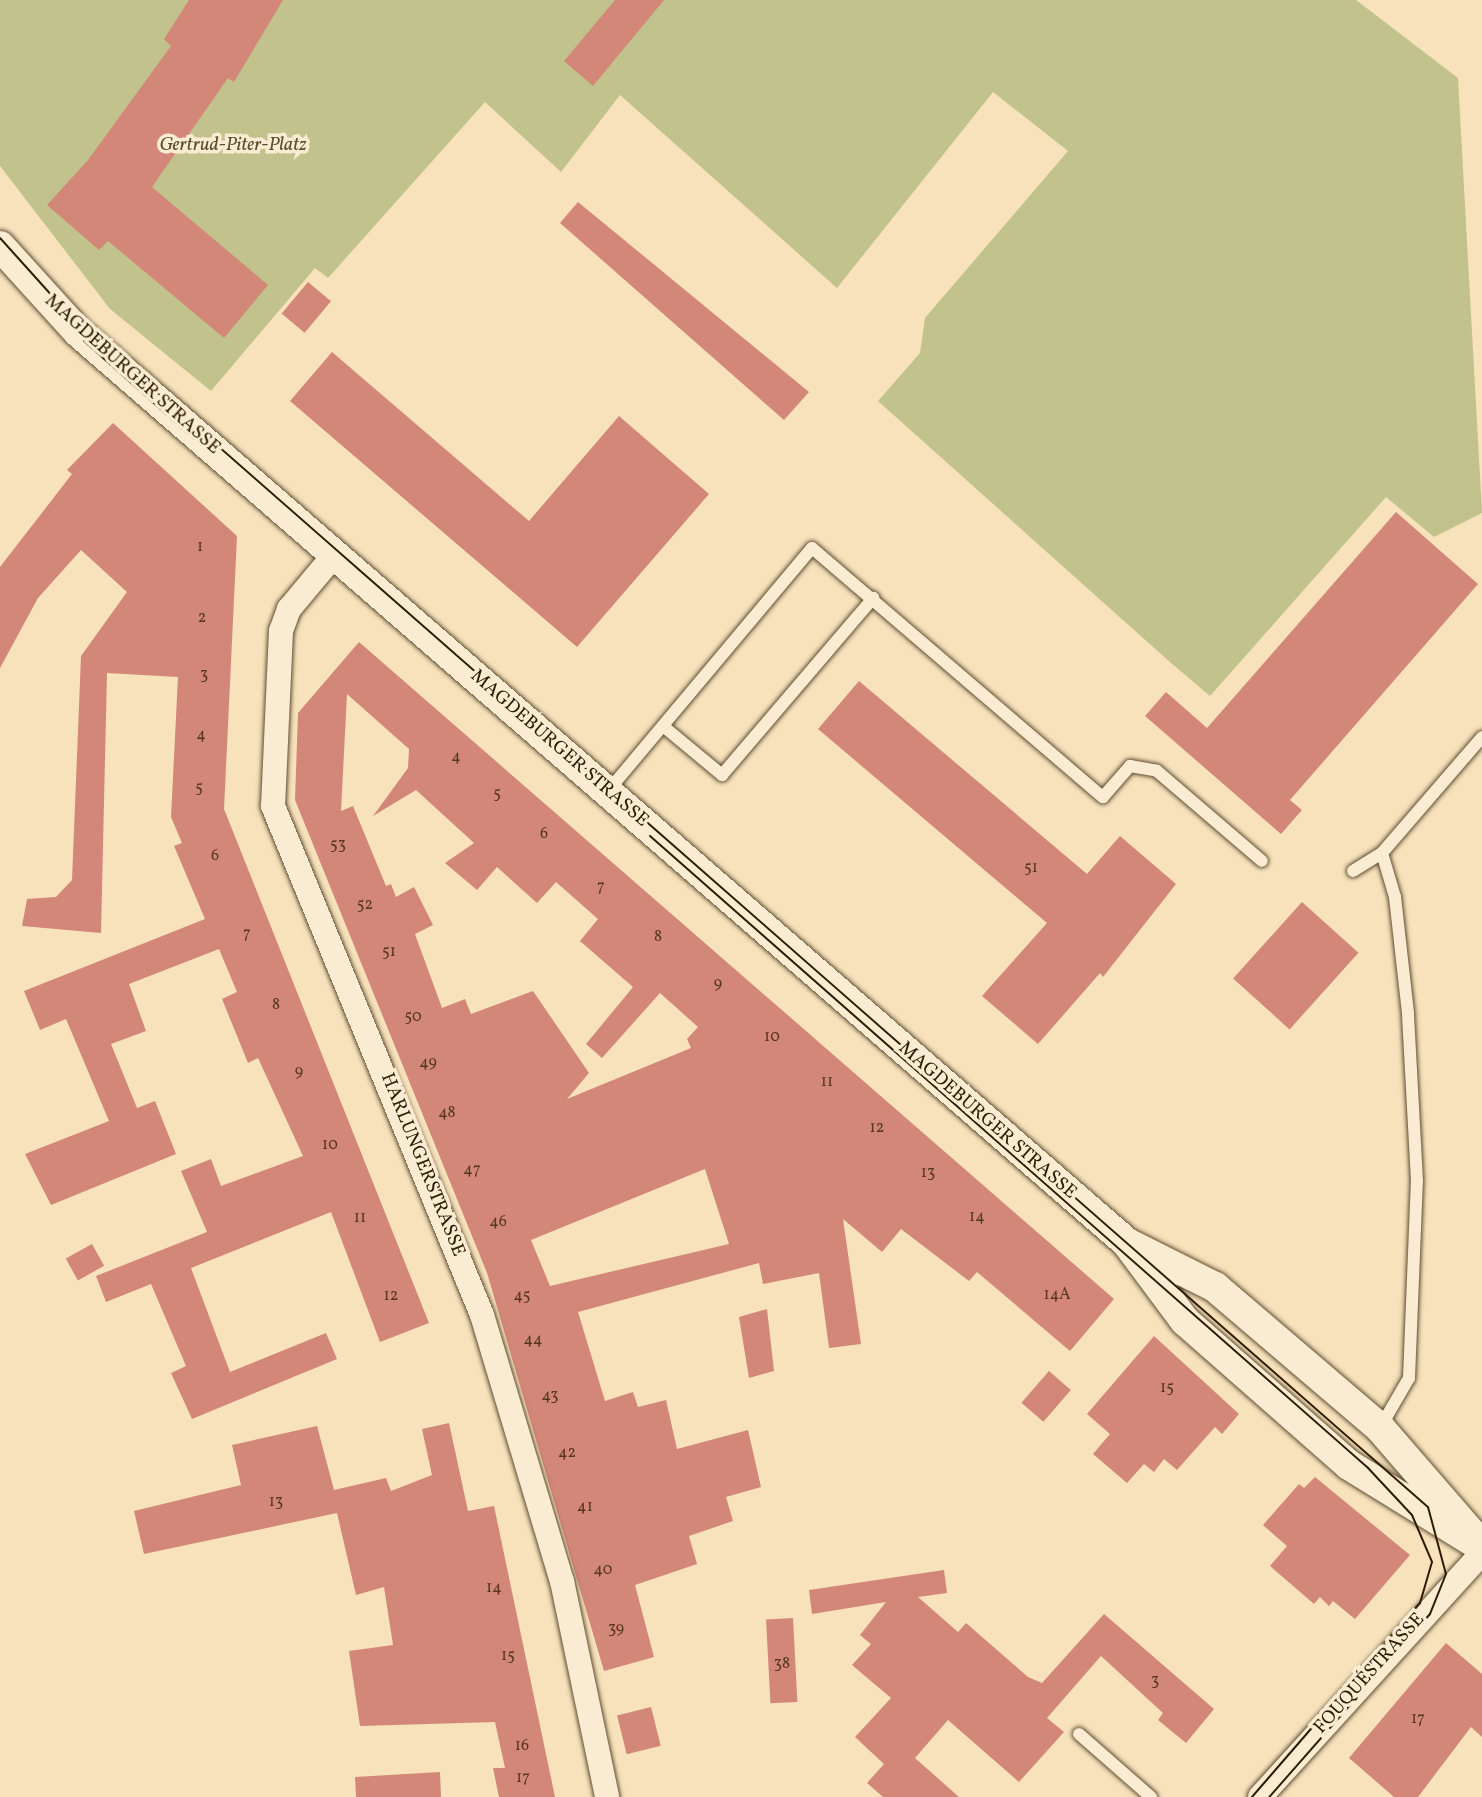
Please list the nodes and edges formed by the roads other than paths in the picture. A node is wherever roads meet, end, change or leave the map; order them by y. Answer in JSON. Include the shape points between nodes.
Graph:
{"nodes":[{"id":1,"x":0,"y":246,"type":"edge"},
{"id":2,"x":335,"y":554,"type":"junction"},
{"id":3,"x":873,"y":598,"type":"junction"},
{"id":4,"x":663,"y":726,"type":"junction"},
{"id":5,"x":1482,"y":737,"type":"edge"},
{"id":6,"x":607,"y":791,"type":"junction"},
{"id":7,"x":1382,"y":853,"type":"junction"},
{"id":8,"x":1262,"y":861,"type":"dead end"},
{"id":9,"x":1353,"y":871,"type":"dead end"},
{"id":10,"x":1127,"y":1243,"type":"junction"},
{"id":11,"x":1380,"y":1429,"type":"junction"},
{"id":12,"x":1482,"y":1549,"type":"edge"},
{"id":13,"x":1079,"y":1734,"type":"dead end"},
{"id":14,"x":607,"y":1797,"type":"edge"},
{"id":15,"x":1152,"y":1797,"type":"edge"},
{"id":16,"x":1260,"y":1797,"type":"edge"}],
"edges":[{"from":1,"to":2,"type":"street","name":"MAGDEBURGER STRASSE","via":[[78,331]]},
{"from":2,"to":6,"type":"street","name":"MAGDEBURGER STRASSE"},
{"from":2,"to":14,"type":"street","name":"HARLUNGERSTRASSE","via":[[289,609],[281,631],[273,806],[482,1315],[562,1581]]},
{"from":3,"to":4,"type":"lane","via":[[722,775]]},
{"from":3,"to":4,"type":"lane","via":[[812,548]]},
{"from":3,"to":8,"type":"lane","via":[[1103,797],[1130,766],[1157,771]]},
{"from":4,"to":6,"type":"lane"},
{"from":5,"to":7,"type":"lane"},
{"from":6,"to":10,"type":"street","name":"MAGDEBURGER STRASSE"},
{"from":7,"to":9,"type":"lane"},
{"from":7,"to":11,"type":"lane","via":[[1395,897],[1410,1038],[1417,1181],[1409,1378]]},
{"from":10,"to":11,"type":"street","name":"MAGDEBURGER STRASSE","via":[[1215,1287]]},
{"from":10,"to":12,"type":"street","name":"MAGDEBURGER STRASSE","via":[[1185,1321],[1349,1465]]},
{"from":11,"to":12,"type":"street","name":"MAGDEBURGER STRASSE"},
{"from":12,"to":16,"type":"street","name":"FOUQUÉSTRASSE"},
{"from":13,"to":15,"type":"lane"}]}
